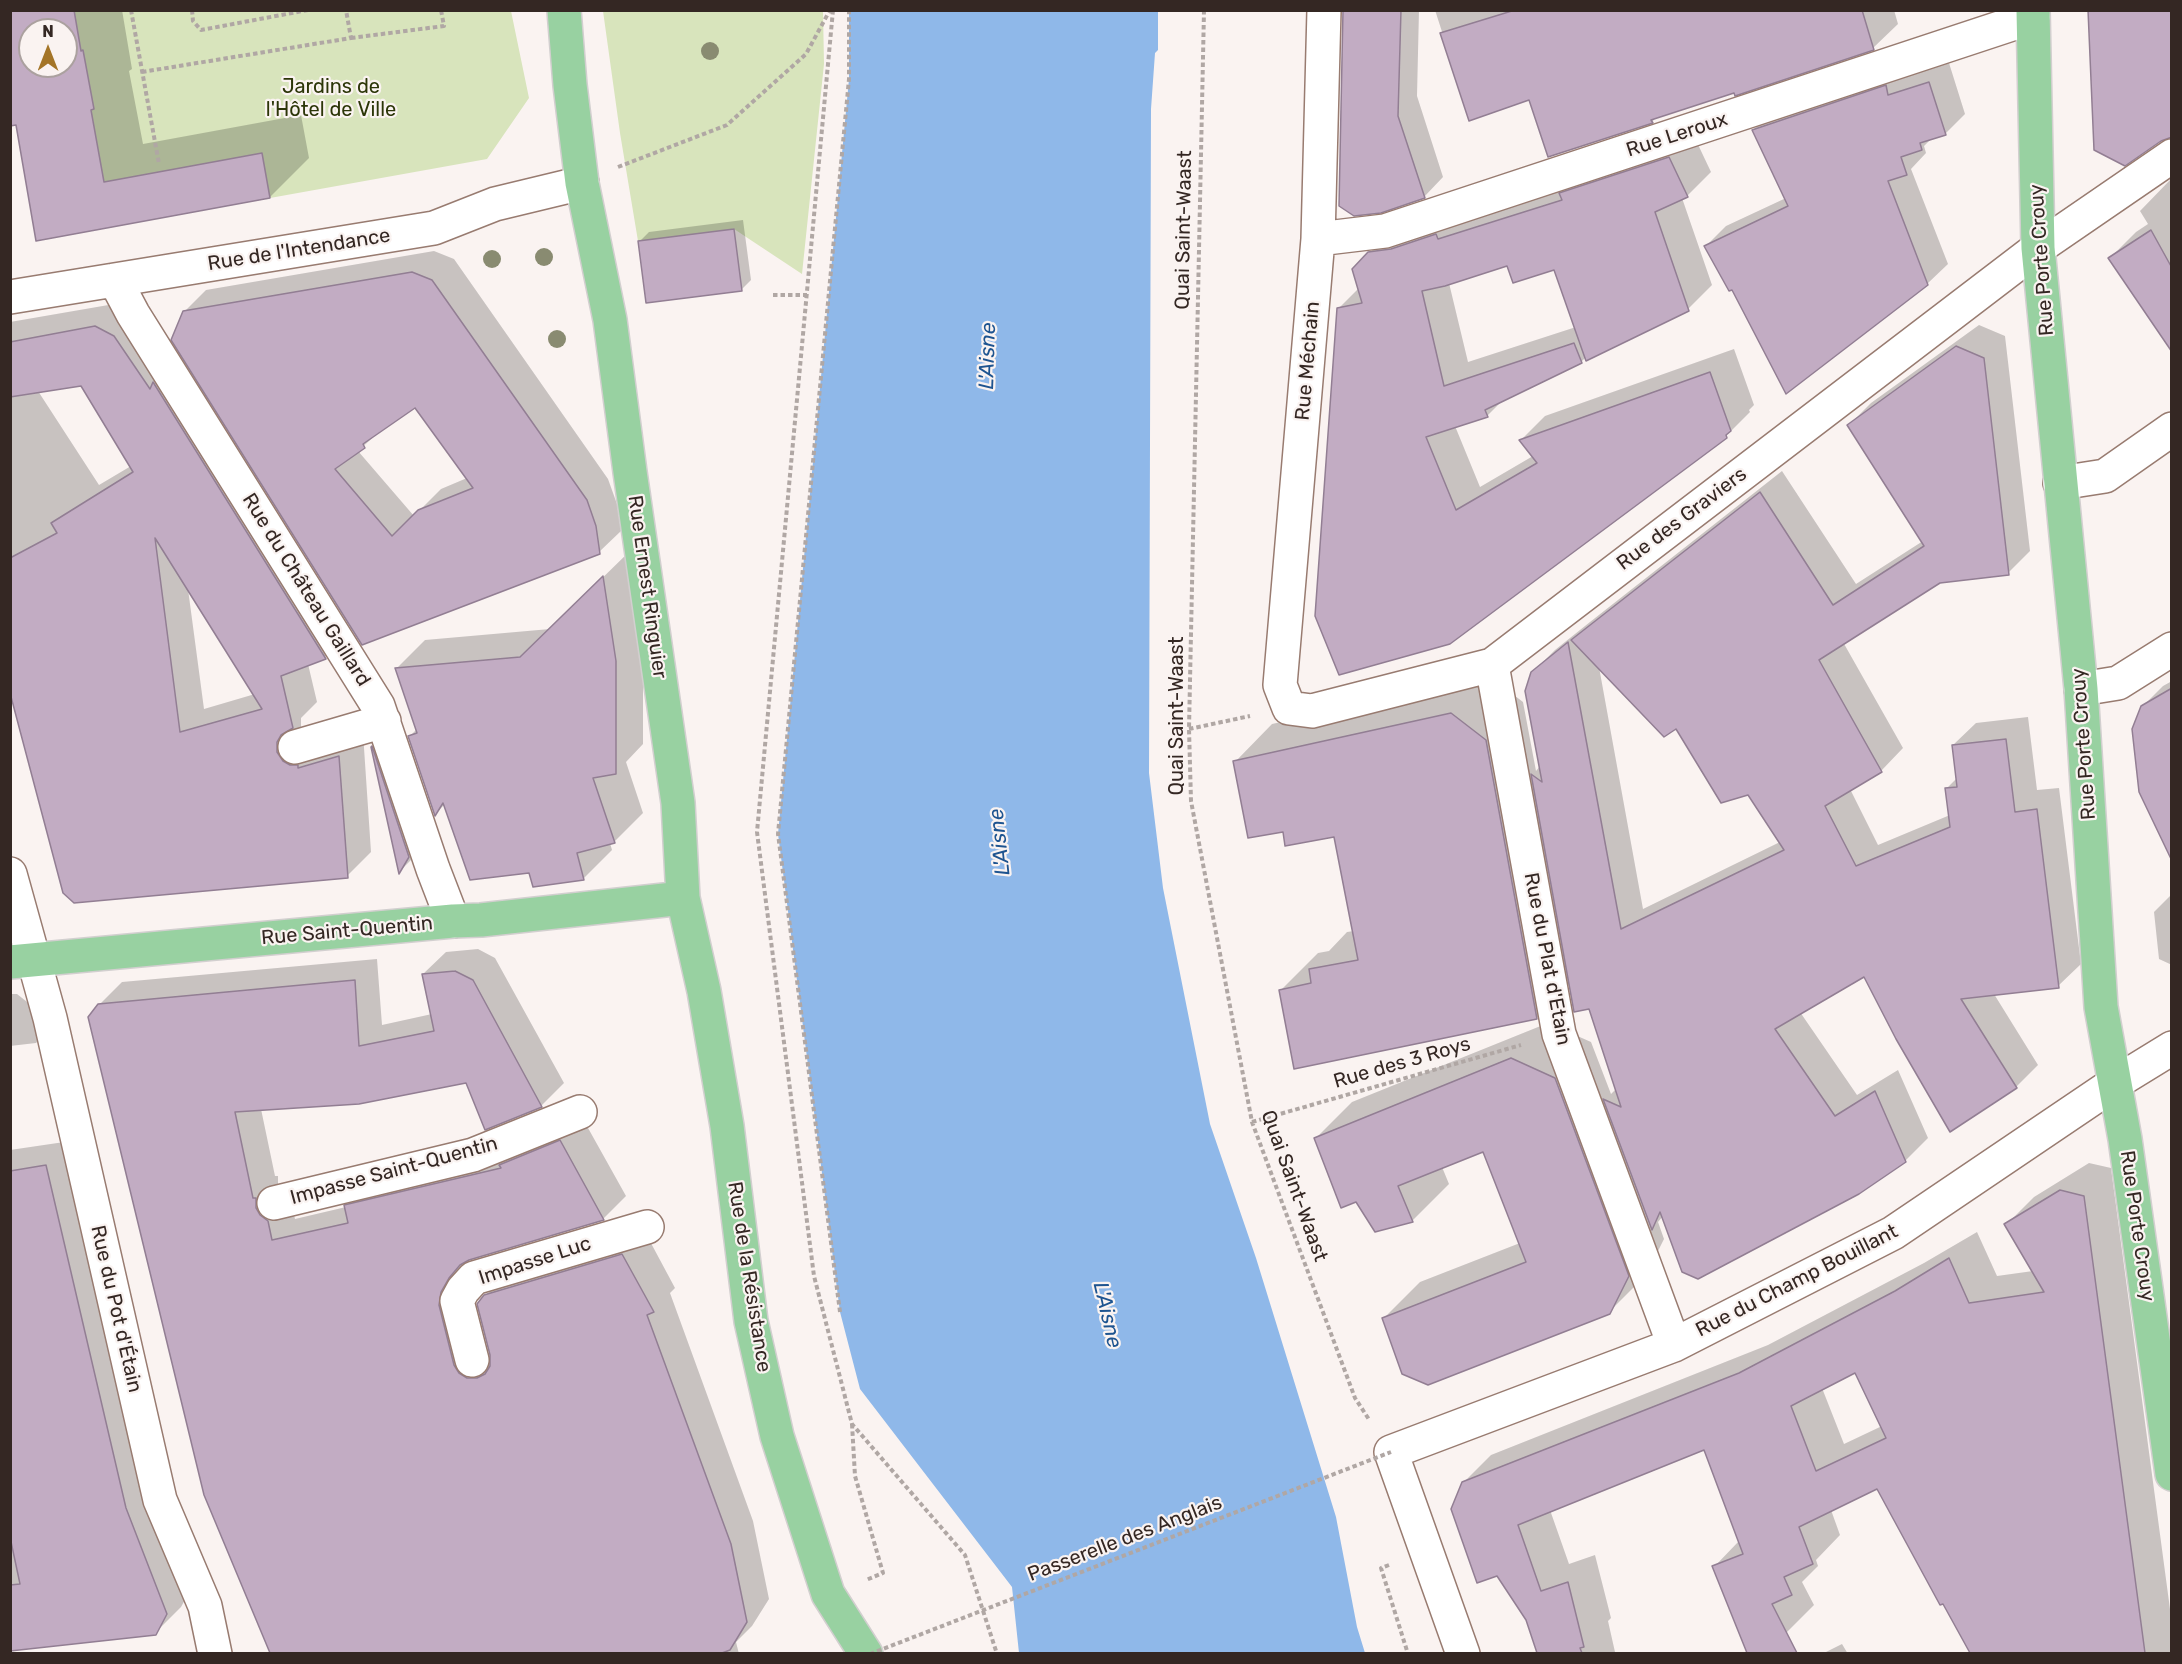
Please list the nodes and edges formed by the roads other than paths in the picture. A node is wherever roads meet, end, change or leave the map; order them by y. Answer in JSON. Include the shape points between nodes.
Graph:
{"nodes":[{"id":1,"x":550,"y":10,"type":"edge"},
{"id":2,"x":564,"y":10,"type":"edge"},
{"id":3,"x":1324,"y":10,"type":"edge"},
{"id":4,"x":2033,"y":14,"type":"edge"},
{"id":5,"x":570,"y":85,"type":"junction"},
{"id":6,"x":2172,"y":156,"type":"edge"},
{"id":7,"x":582,"y":183,"type":"junction"},
{"id":8,"x":1318,"y":239,"type":"junction"},
{"id":9,"x":2038,"y":248,"type":"junction"},
{"id":10,"x":115,"y":280,"type":"junction"},
{"id":11,"x":10,"y":297,"type":"edge"},
{"id":12,"x":2172,"y":429,"type":"edge"},
{"id":13,"x":2060,"y":483,"type":"junction"},
{"id":14,"x":2172,"y":649,"type":"edge"},
{"id":15,"x":1492,"y":665,"type":"junction"},
{"id":16,"x":2081,"y":689,"type":"junction"},
{"id":17,"x":1289,"y":708,"type":"joint"},
{"id":18,"x":384,"y":722,"type":"junction"},
{"id":19,"x":295,"y":747,"type":"dead end"},
{"id":20,"x":10,"y":874,"type":"edge"},
{"id":21,"x":683,"y":898,"type":"junction"},
{"id":22,"x":467,"y":920,"type":"junction"},
{"id":23,"x":22,"y":961,"type":"edge"},
{"id":24,"x":704,"y":991,"type":"joint"},
{"id":25,"x":2172,"y":1048,"type":"edge"},
{"id":26,"x":2115,"y":1083,"type":"junction"},
{"id":27,"x":580,"y":1112,"type":"dead end"},
{"id":28,"x":274,"y":1203,"type":"dead end"},
{"id":29,"x":647,"y":1227,"type":"dead end"},
{"id":30,"x":1674,"y":1345,"type":"junction"},
{"id":31,"x":472,"y":1360,"type":"dead end"},
{"id":32,"x":2172,"y":1474,"type":"edge"},
{"id":33,"x":215,"y":1653,"type":"edge"},
{"id":34,"x":868,"y":1653,"type":"edge"},
{"id":35,"x":1463,"y":1653,"type":"edge"}],
"edges":[{"from":1,"to":5,"type":"main road"},
{"from":2,"to":5,"type":"main road"},
{"from":3,"to":8,"type":"street","name":"Rue Méchain"},
{"from":4,"to":8,"type":"street","name":"Rue Leroux","via":[[1385,231]]},
{"from":4,"to":9,"type":"main road","name":"Rue Porte Crouy"},
{"from":5,"to":7,"type":"main road","name":"Rue Ernest Ringuier"},
{"from":6,"to":9,"type":"street","name":"Rue des Graviers"},
{"from":7,"to":10,"type":"street","name":"Rue de l'Intendance","via":[[495,204],[434,228]]},
{"from":7,"to":21,"type":"main road","name":"Rue Ernest Ringuier","via":[[610,320],[678,803]]},
{"from":8,"to":17,"type":"street","name":"Rue Méchain","via":[[1280,686]]},
{"from":9,"to":13,"type":"main road","name":"Rue Porte Crouy"},
{"from":9,"to":15,"type":"street","name":"Rue des Graviers"},
{"from":10,"to":11,"type":"street","name":"Rue de l'Intendance"},
{"from":10,"to":18,"type":"street","name":"Rue du Château Gaillard","via":[[362,677]]},
{"from":12,"to":13,"type":"street","via":[[2105,476]]},
{"from":13,"to":16,"type":"main road","name":"Rue Porte Crouy"},
{"from":14,"to":16,"type":"street","via":[[2118,682]]},
{"from":15,"to":17,"type":"street","name":"Rue des Graviers","via":[[1312,711]]},
{"from":15,"to":30,"type":"street","name":"Rue du Plat d'Etain","via":[[1559,1034]]},
{"from":16,"to":26,"type":"main road","name":"Rue Porte Crouy","via":[[2101,1007]]},
{"from":18,"to":19,"type":"street"},
{"from":18,"to":22,"type":"street","name":"Rue du Château Gaillard","via":[[433,869]]},
{"from":20,"to":23,"type":"street","name":"Rue du Pot d'Étain"},
{"from":21,"to":22,"type":"main road","name":"Rue Saint-Quentin"},
{"from":21,"to":24,"type":"main road","name":"Rue Ernest Ringuier"},
{"from":22,"to":23,"type":"main road","name":"Rue Saint-Quentin"},
{"from":23,"to":33,"type":"street","name":"Rue du Pot d'Étain","via":[[50,1018],[160,1500],[205,1606]]},
{"from":24,"to":34,"type":"main road","name":"Rue de la Résistance","via":[[727,1126],[752,1321],[777,1436],[828,1594]]},
{"from":25,"to":26,"type":"street","name":"Rue du Champ Bouillant"},
{"from":26,"to":30,"type":"street","name":"Rue du Champ Bouillant","via":[[1893,1233]]},
{"from":26,"to":32,"type":"main road","name":"Rue Porte Crouy"},
{"from":27,"to":28,"type":"street","name":"Impasse Saint-Quentin","via":[[473,1155]]},
{"from":29,"to":31,"type":"street","name":"Impasse Luc","via":[[474,1278],[457,1301]]},
{"from":30,"to":35,"type":"street","name":"Rue du Champ Bouillant","via":[[1391,1452]]}]}
